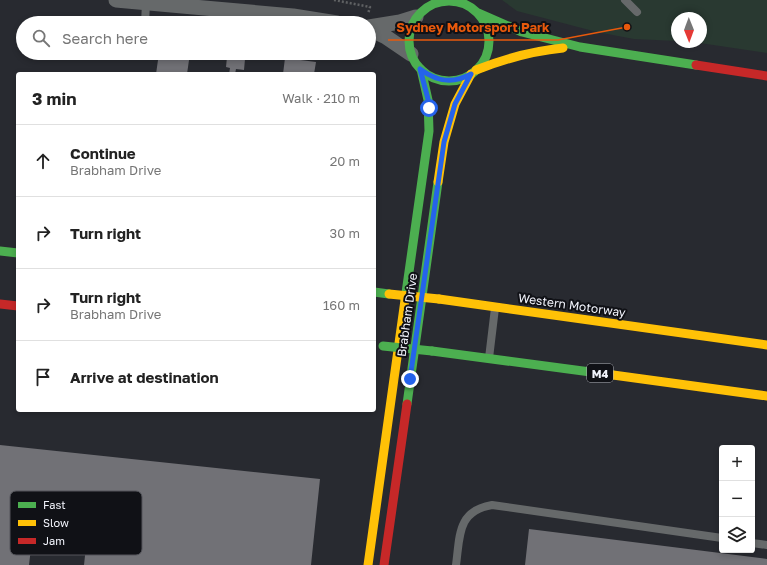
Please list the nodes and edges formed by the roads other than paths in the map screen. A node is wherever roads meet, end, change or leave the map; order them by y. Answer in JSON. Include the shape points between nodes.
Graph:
{"nodes":[{"id":1,"x":116,"y":0,"type":"edge"},
{"id":2,"x":625,"y":0,"type":"edge"},
{"id":3,"x":454,"y":1,"type":"edge"},
{"id":4,"x":146,"y":3,"type":"junction"},
{"id":5,"x":184,"y":3,"type":"edge"},
{"id":6,"x":637,"y":12,"type":"dead end"},
{"id":7,"x":478,"y":13,"type":"junction"},
{"id":8,"x":145,"y":16,"type":"edge"},
{"id":9,"x":293,"y":16,"type":"edge"},
{"id":10,"x":416,"y":18,"type":"junction"},
{"id":11,"x":376,"y":27,"type":"edge"},
{"id":12,"x":376,"y":32,"type":"edge"},
{"id":13,"x":580,"y":47,"type":"junction"},
{"id":14,"x":411,"y":54,"type":"junction"},
{"id":15,"x":420,"y":69,"type":"junction"},
{"id":16,"x":474,"y":72,"type":"junction"},
{"id":17,"x":767,"y":76,"type":"edge"},
{"id":18,"x":0,"y":251,"type":"edge"},
{"id":19,"x":16,"y":253,"type":"edge"},
{"id":20,"x":376,"y":292,"type":"edge"},
{"id":21,"x":0,"y":304,"type":"edge"},
{"id":22,"x":16,"y":306,"type":"edge"},
{"id":23,"x":495,"y":307,"type":"junction"},
{"id":24,"x":378,"y":345,"type":"edge"},
{"id":25,"x":767,"y":345,"type":"edge"},
{"id":26,"x":488,"y":359,"type":"junction"},
{"id":27,"x":767,"y":396,"type":"edge"},
{"id":28,"x":719,"y":538,"type":"edge"},
{"id":29,"x":755,"y":543,"type":"edge"},
{"id":30,"x":767,"y":545,"type":"edge"},
{"id":31,"x":368,"y":565,"type":"edge"},
{"id":32,"x":384,"y":565,"type":"edge"},
{"id":33,"x":456,"y":565,"type":"edge"}],
"edges":[{"from":1,"to":4,"type":"street"},
{"from":2,"to":6,"type":"lane"},
{"from":3,"to":7,"type":"main road","via":[[467,5]]},
{"from":3,"to":10,"type":"main road","via":[[433,4]]},
{"from":4,"to":5,"type":"street"},
{"from":4,"to":8,"type":"lane"},
{"from":5,"to":9,"type":"street"},
{"from":7,"to":13,"type":"main road","via":[[522,32]]},
{"from":7,"to":16,"type":"main road","via":[[486,27],[489,42],[485,57]]},
{"from":10,"to":11,"type":"street"},
{"from":10,"to":14,"type":"main road","via":[[409,35]]},
{"from":12,"to":14,"type":"street"},
{"from":13,"to":16,"type":"main road","via":[[520,54]]},
{"from":13,"to":17,"type":"main road"},
{"from":14,"to":15,"type":"main road"},
{"from":15,"to":16,"type":"main road","via":[[434,78],[449,81],[464,78]]},
{"from":15,"to":31,"type":"main road","name":"Brabham Drive","via":[[428,99],[429,131]]},
{"from":16,"to":32,"type":"main road","name":"Brabham Drive","via":[[455,104],[444,142]]},
{"from":18,"to":19,"type":"main road"},
{"from":20,"to":23,"type":"main road","name":"Western Motorway","bridge":true},
{"from":21,"to":22,"type":"main road"},
{"from":23,"to":25,"type":"main road","name":"Western Motorway"},
{"from":23,"to":26,"type":"lane"},
{"from":24,"to":26,"type":"main road","number":"M4","bridge":true},
{"from":26,"to":27,"type":"main road","number":"M4"},
{"from":28,"to":33,"type":"lane","via":[[492,505],[474,510],[464,521]]},
{"from":29,"to":30,"type":"lane"}]}
